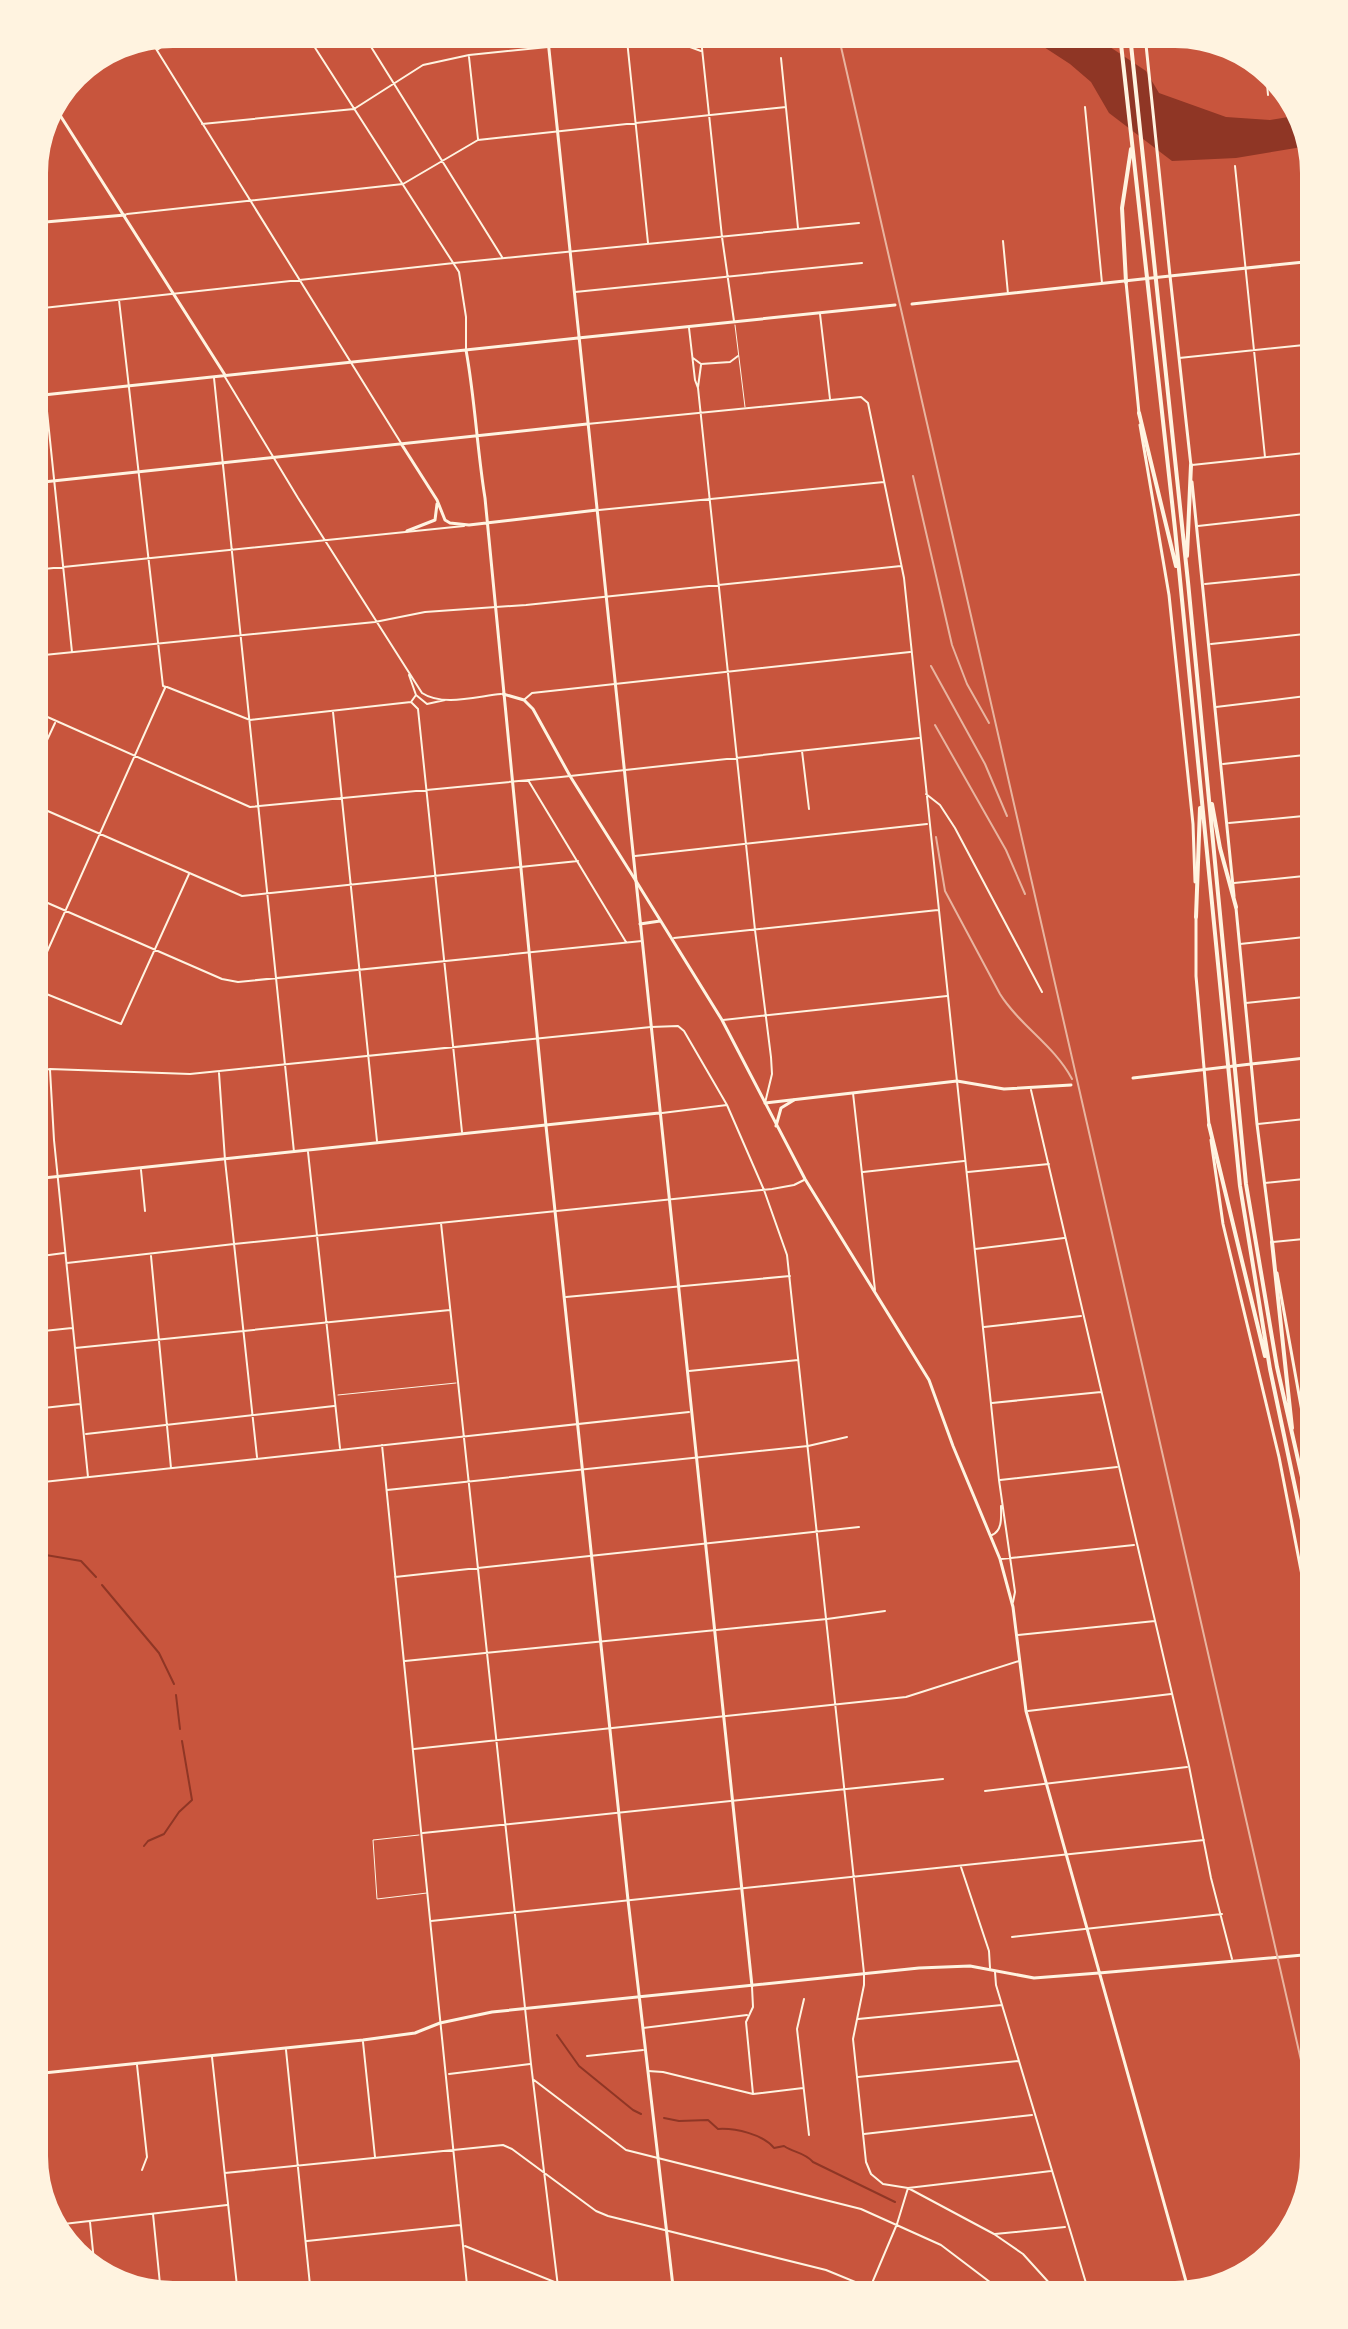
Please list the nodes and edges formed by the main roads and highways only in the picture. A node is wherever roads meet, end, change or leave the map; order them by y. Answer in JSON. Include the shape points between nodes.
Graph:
{"nodes":[{"id":1,"x":548,"y":48,"type":"edge"},
{"id":2,"x":1122,"y":48,"type":"edge"},
{"id":3,"x":1132,"y":48,"type":"edge"},
{"id":4,"x":1146,"y":48,"type":"edge"},
{"id":5,"x":61,"y":117,"type":"edge"},
{"id":6,"x":1132,"y":142,"type":"junction"},
{"id":7,"x":125,"y":215,"type":"junction"},
{"id":8,"x":48,"y":222,"type":"edge"},
{"id":9,"x":1300,"y":262,"type":"edge"},
{"id":10,"x":1170,"y":276,"type":"junction"},
{"id":11,"x":1126,"y":282,"type":"junction"},
{"id":12,"x":912,"y":304,"type":"dead end"},
{"id":13,"x":895,"y":305,"type":"dead end"},
{"id":14,"x":578,"y":338,"type":"junction"},
{"id":15,"x":466,"y":350,"type":"junction"},
{"id":16,"x":225,"y":375,"type":"junction"},
{"id":17,"x":48,"y":395,"type":"edge"},
{"id":18,"x":1139,"y":413,"type":"junction"},
{"id":19,"x":587,"y":424,"type":"junction"},
{"id":20,"x":478,"y":436,"type":"junction"},
{"id":21,"x":401,"y":445,"type":"junction"},
{"id":22,"x":1191,"y":465,"type":"junction"},
{"id":23,"x":48,"y":482,"type":"edge"},
{"id":24,"x":437,"y":500,"type":"junction"},
{"id":25,"x":597,"y":510,"type":"junction"},
{"id":26,"x":486,"y":523,"type":"junction"},
{"id":27,"x":407,"y":531,"type":"road end"},
{"id":28,"x":1188,"y":582,"type":"junction"},
{"id":29,"x":1181,"y":583,"type":"junction"},
{"id":30,"x":503,"y":694,"type":"junction"},
{"id":31,"x":1207,"y":772,"type":"junction"},
{"id":32,"x":1199,"y":773,"type":"junction"},
{"id":33,"x":636,"y":881,"type":"junction"},
{"id":34,"x":1236,"y":907,"type":"junction"},
{"id":35,"x":1196,"y":917,"type":"junction"},
{"id":36,"x":661,"y":921,"type":"junction"},
{"id":37,"x":640,"y":924,"type":"junction"},
{"id":38,"x":1300,"y":1059,"type":"edge"},
{"id":39,"x":1251,"y":1064,"type":"junction"},
{"id":40,"x":1204,"y":1069,"type":"junction"},
{"id":41,"x":1133,"y":1078,"type":"dead end"},
{"id":42,"x":1071,"y":1085,"type":"dead end"},
{"id":43,"x":794,"y":1100,"type":"junction"},
{"id":44,"x":765,"y":1103,"type":"junction"},
{"id":45,"x":660,"y":1113,"type":"junction"},
{"id":46,"x":1209,"y":1125,"type":"junction"},
{"id":47,"x":546,"y":1126,"type":"junction"},
{"id":48,"x":776,"y":1126,"type":"junction"},
{"id":49,"x":48,"y":1177,"type":"edge"},
{"id":50,"x":1272,"y":1242,"type":"junction"},
{"id":51,"x":1270,"y":1369,"type":"junction"},
{"id":52,"x":1300,"y":1407,"type":"edge"},
{"id":53,"x":1296,"y":1454,"type":"junction"},
{"id":54,"x":1300,"y":1471,"type":"edge"},
{"id":55,"x":1300,"y":1511,"type":"edge"},
{"id":56,"x":1300,"y":1565,"type":"edge"},
{"id":57,"x":1300,"y":1955,"type":"edge"},
{"id":58,"x":1099,"y":1973,"type":"junction"},
{"id":59,"x":752,"y":1986,"type":"junction"},
{"id":60,"x":639,"y":1997,"type":"junction"},
{"id":61,"x":48,"y":2073,"type":"edge"},
{"id":62,"x":1186,"y":2280,"type":"edge"},
{"id":63,"x":672,"y":2281,"type":"edge"}],
"edges":[{"from":1,"to":14,"type":"main road"},
{"from":2,"to":6,"type":"highway"},
{"from":3,"to":28,"type":"highway"},
{"from":4,"to":10,"type":"main road"},
{"from":5,"to":7,"type":"main road"},
{"from":6,"to":11,"type":"highway","via":[[1122,208]]},
{"from":6,"to":29,"type":"highway"},
{"from":7,"to":8,"type":"main road"},
{"from":7,"to":16,"type":"main road"},
{"from":9,"to":10,"type":"main road"},
{"from":10,"to":11,"type":"main road"},
{"from":10,"to":22,"type":"main road"},
{"from":11,"to":12,"type":"main road"},
{"from":11,"to":18,"type":"main road"},
{"from":13,"to":14,"type":"main road"},
{"from":14,"to":15,"type":"main road"},
{"from":14,"to":19,"type":"main road"},
{"from":15,"to":16,"type":"main road"},
{"from":15,"to":20,"type":"main road"},
{"from":16,"to":17,"type":"main road"},
{"from":18,"to":29,"type":"highway"},
{"from":18,"to":35,"type":"main road","via":[[1169,595],[1193,824]]},
{"from":19,"to":20,"type":"main road"},
{"from":19,"to":25,"type":"main road"},
{"from":20,"to":21,"type":"main road"},
{"from":20,"to":26,"type":"main road"},
{"from":21,"to":23,"type":"main road"},
{"from":21,"to":24,"type":"main road"},
{"from":22,"to":28,"type":"highway"},
{"from":22,"to":34,"type":"main road"},
{"from":24,"to":26,"type":"main road","via":[[450,523]]},
{"from":24,"to":27,"type":"main road","via":[[435,520]]},
{"from":25,"to":26,"type":"main road"},
{"from":25,"to":33,"type":"main road"},
{"from":26,"to":30,"type":"main road"},
{"from":28,"to":31,"type":"highway"},
{"from":29,"to":32,"type":"highway"},
{"from":30,"to":33,"type":"main road","via":[[524,700],[533,709]]},
{"from":30,"to":47,"type":"main road"},
{"from":31,"to":34,"type":"highway"},
{"from":31,"to":53,"type":"highway","via":[[1257,1256]]},
{"from":32,"to":35,"type":"highway"},
{"from":32,"to":51,"type":"highway","via":[[1246,1233]]},
{"from":33,"to":36,"type":"main road"},
{"from":33,"to":37,"type":"main road"},
{"from":34,"to":39,"type":"main road"},
{"from":35,"to":40,"type":"main road"},
{"from":36,"to":37,"type":"main road"},
{"from":36,"to":44,"type":"main road"},
{"from":37,"to":45,"type":"main road"},
{"from":38,"to":39,"type":"main road"},
{"from":39,"to":40,"type":"main road"},
{"from":39,"to":50,"type":"main road"},
{"from":40,"to":41,"type":"main road"},
{"from":40,"to":46,"type":"main road"},
{"from":42,"to":43,"type":"main road","via":[[1004,1089],[957,1081]]},
{"from":43,"to":44,"type":"main road"},
{"from":43,"to":48,"type":"main road","via":[[781,1108]]},
{"from":44,"to":48,"type":"main road"},
{"from":45,"to":47,"type":"main road"},
{"from":45,"to":59,"type":"main road"},
{"from":46,"to":51,"type":"highway"},
{"from":46,"to":56,"type":"main road","via":[[1223,1224]]},
{"from":47,"to":49,"type":"main road"},
{"from":47,"to":60,"type":"main road"},
{"from":48,"to":58,"type":"main road","via":[[929,1380],[1000,1559],[1013,1607],[1026,1711]]},
{"from":50,"to":52,"type":"main road"},
{"from":50,"to":53,"type":"highway"},
{"from":51,"to":55,"type":"highway"},
{"from":53,"to":54,"type":"highway"},
{"from":57,"to":58,"type":"main road"},
{"from":58,"to":59,"type":"main road","via":[[1034,1978],[944,1966]]},
{"from":58,"to":62,"type":"main road"},
{"from":59,"to":60,"type":"main road"},
{"from":60,"to":61,"type":"main road","via":[[474,2015],[415,2033],[363,2040]]},
{"from":60,"to":63,"type":"main road"}]}
